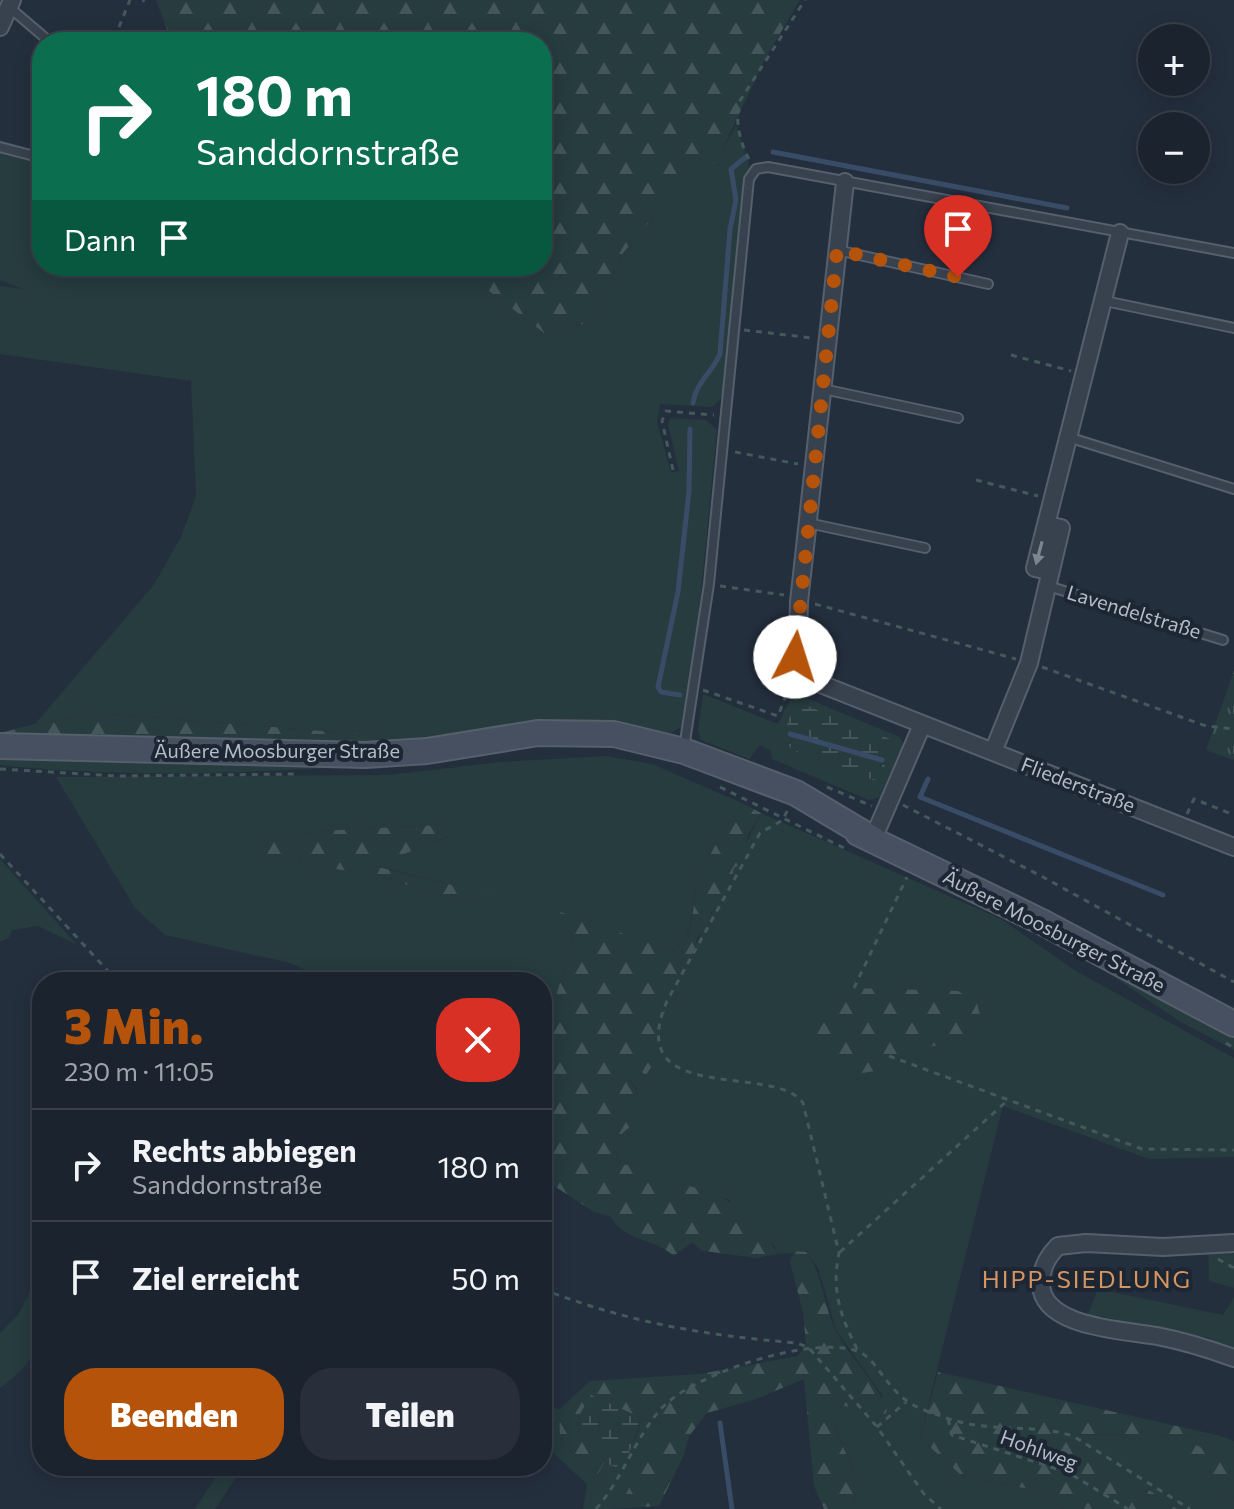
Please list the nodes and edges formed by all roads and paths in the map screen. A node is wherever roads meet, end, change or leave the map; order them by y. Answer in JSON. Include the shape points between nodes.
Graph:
{"nodes":[{"id":1,"x":130,"y":0,"type":"edge"},
{"id":2,"x":805,"y":0,"type":"edge"},
{"id":3,"x":11,"y":4,"type":"edge"},
{"id":4,"x":0,"y":27,"type":"edge"},
{"id":5,"x":119,"y":27,"type":"dead end"},
{"id":6,"x":40,"y":32,"type":"edge"},
{"id":7,"x":0,"y":147,"type":"edge"},
{"id":8,"x":32,"y":155,"type":"edge"},
{"id":9,"x":756,"y":169,"type":"junction"},
{"id":10,"x":845,"y":182,"type":"junction"},
{"id":11,"x":1120,"y":233,"type":"junction"},
{"id":12,"x":837,"y":250,"type":"junction"},
{"id":13,"x":1234,"y":253,"type":"edge"},
{"id":14,"x":988,"y":284,"type":"dead end"},
{"id":15,"x":1105,"y":301,"type":"junction"},
{"id":16,"x":1234,"y":328,"type":"edge"},
{"id":17,"x":736,"y":329,"type":"junction"},
{"id":18,"x":828,"y":340,"type":"junction"},
{"id":19,"x":1011,"y":355,"type":"dead end"},
{"id":20,"x":1087,"y":375,"type":"junction"},
{"id":21,"x":823,"y":389,"type":"junction"},
{"id":22,"x":726,"y":417,"type":"junction"},
{"id":23,"x":958,"y":418,"type":"dead end"},
{"id":24,"x":1071,"y":438,"type":"junction"},
{"id":25,"x":723,"y":450,"type":"junction"},
{"id":26,"x":814,"y":467,"type":"junction"},
{"id":27,"x":673,"y":470,"type":"dead end"},
{"id":28,"x":976,"y":480,"type":"dead end"},
{"id":29,"x":1234,"y":489,"type":"edge"},
{"id":30,"x":1053,"y":500,"type":"junction"},
{"id":31,"x":808,"y":523,"type":"junction"},
{"id":32,"x":925,"y":548,"type":"dead end"},
{"id":33,"x":1048,"y":578,"type":"junction"},
{"id":34,"x":709,"y":584,"type":"junction"},
{"id":35,"x":799,"y":599,"type":"junction"},
{"id":36,"x":1223,"y":640,"type":"dead end"},
{"id":37,"x":1029,"y":663,"type":"junction"},
{"id":38,"x":797,"y":671,"type":"junction"},
{"id":39,"x":696,"y":687,"type":"junction"},
{"id":40,"x":922,"y":725,"type":"junction"},
{"id":41,"x":1234,"y":729,"type":"edge"},
{"id":42,"x":0,"y":746,"type":"edge"},
{"id":43,"x":993,"y":752,"type":"junction"},
{"id":44,"x":688,"y":753,"type":"junction"},
{"id":45,"x":817,"y":783,"type":"dead end"},
{"id":46,"x":888,"y":805,"type":"junction"},
{"id":47,"x":1234,"y":815,"type":"edge"},
{"id":48,"x":783,"y":820,"type":"dead end"},
{"id":49,"x":1182,"y":826,"type":"junction"},
{"id":50,"x":873,"y":839,"type":"junction"},
{"id":51,"x":1234,"y":847,"type":"edge"},
{"id":52,"x":0,"y":854,"type":"edge"},
{"id":53,"x":907,"y":877,"type":"dead end"},
{"id":54,"x":109,"y":972,"type":"edge"},
{"id":55,"x":1234,"y":982,"type":"edge"},
{"id":56,"x":854,"y":988,"type":"dead end"},
{"id":57,"x":1234,"y":1024,"type":"edge"},
{"id":58,"x":889,"y":1056,"type":"dead end"},
{"id":59,"x":1009,"y":1099,"type":"junction"},
{"id":60,"x":1234,"y":1150,"type":"edge"},
{"id":61,"x":1234,"y":1243,"type":"edge"},
{"id":62,"x":839,"y":1253,"type":"junction"},
{"id":63,"x":552,"y":1293,"type":"edge"},
{"id":64,"x":809,"y":1348,"type":"junction"},
{"id":65,"x":858,"y":1351,"type":"junction"},
{"id":66,"x":1234,"y":1358,"type":"edge"},
{"id":67,"x":906,"y":1402,"type":"junction"},
{"id":68,"x":948,"y":1419,"type":"junction"},
{"id":69,"x":877,"y":1427,"type":"junction"},
{"id":70,"x":596,"y":1509,"type":"edge"},
{"id":71,"x":941,"y":1509,"type":"edge"},
{"id":72,"x":1128,"y":1509,"type":"edge"},
{"id":73,"x":1190,"y":1509,"type":"edge"}],
"edges":[{"from":1,"to":5,"type":"path"},
{"from":2,"to":9,"type":"path","via":[[736,112],[742,147]]},
{"from":3,"to":4,"type":"street"},
{"from":3,"to":6,"type":"lane"},
{"from":7,"to":8,"type":"lane"},
{"from":9,"to":10,"type":"lane"},
{"from":9,"to":17,"type":"lane","via":[[749,179]]},
{"from":10,"to":11,"type":"lane"},
{"from":10,"to":12,"type":"street"},
{"from":11,"to":13,"type":"lane"},
{"from":11,"to":15,"type":"street","name":"Lavendelstraße"},
{"from":12,"to":14,"type":"lane"},
{"from":12,"to":18,"type":"street"},
{"from":15,"to":16,"type":"lane"},
{"from":15,"to":20,"type":"street","name":"Lavendelstraße"},
{"from":17,"to":18,"type":"path"},
{"from":17,"to":22,"type":"lane"},
{"from":18,"to":21,"type":"street"},
{"from":19,"to":20,"type":"path"},
{"from":20,"to":24,"type":"street","name":"Lavendelstraße"},
{"from":21,"to":23,"type":"lane"},
{"from":21,"to":26,"type":"street"},
{"from":22,"to":25,"type":"lane"},
{"from":22,"to":27,"type":"path","via":[[666,411],[662,421]]},
{"from":24,"to":29,"type":"lane"},
{"from":24,"to":30,"type":"street","name":"Lavendelstraße"},
{"from":25,"to":26,"type":"path"},
{"from":25,"to":34,"type":"lane"},
{"from":26,"to":31,"type":"street"},
{"from":28,"to":30,"type":"path"},
{"from":30,"to":33,"type":"street","name":"Lavendelstraße","via":[[1035,568]]},
{"from":31,"to":32,"type":"lane"},
{"from":31,"to":35,"type":"street"},
{"from":33,"to":36,"type":"lane","name":"Lavendelstraße"},
{"from":33,"to":37,"type":"street","name":"Lavendelstraße"},
{"from":34,"to":35,"type":"path"},
{"from":34,"to":39,"type":"lane"},
{"from":35,"to":37,"type":"path"},
{"from":35,"to":38,"type":"street"},
{"from":37,"to":41,"type":"path","via":[[1206,726]]},
{"from":37,"to":43,"type":"street","name":"Lavendelstraße"},
{"from":38,"to":39,"type":"path","via":[[778,716]]},
{"from":38,"to":40,"type":"street","name":"Fliederstraße"},
{"from":39,"to":44,"type":"lane"},
{"from":40,"to":43,"type":"street","name":"Fliederstraße"},
{"from":40,"to":46,"type":"street"},
{"from":42,"to":44,"type":"street","name":"Äußere Moosburger Straße","via":[[365,755],[557,732],[614,734]]},
{"from":43,"to":49,"type":"street","name":"Fliederstraße"},
{"from":44,"to":50,"type":"street","name":"Äußere Moosburger Straße","via":[[790,806]]},
{"from":45,"to":46,"type":"path"},
{"from":46,"to":50,"type":"street"},
{"from":46,"to":55,"type":"path","via":[[1041,876]]},
{"from":47,"to":49,"type":"path","via":[[1194,799]]},
{"from":48,"to":62,"type":"path","via":[[760,833],[667,1001],[658,1021],[659,1039],[671,1062],[685,1071],[797,1096],[803,1103]]},
{"from":49,"to":51,"type":"street","name":"Fliederstraße"},
{"from":50,"to":57,"type":"street","name":"Äußere Moosburger Straße"},
{"from":52,"to":54,"type":"path"},
{"from":53,"to":56,"type":"path"},
{"from":58,"to":59,"type":"path"},
{"from":59,"to":60,"type":"path","via":[[1142,1149]]},
{"from":59,"to":62,"type":"path"},
{"from":61,"to":66,"type":"street","via":[[1058,1246],[1045,1263],[1041,1288],[1049,1306],[1070,1319],[1181,1341]]},
{"from":62,"to":65,"type":"path","via":[[834,1278],[838,1309]]},
{"from":63,"to":64,"type":"path","via":[[658,1327]]},
{"from":64,"to":65,"type":"path","via":[[831,1345]]},
{"from":64,"to":69,"type":"path"},
{"from":64,"to":70,"type":"path","via":[[722,1370],[671,1401],[651,1421],[629,1464]]},
{"from":65,"to":67,"type":"path"},
{"from":67,"to":68,"type":"path"},
{"from":67,"to":69,"type":"path"},
{"from":68,"to":72,"type":"path","name":"Hohlweg","via":[[952,1435],[1069,1473]]},
{"from":68,"to":73,"type":"path","via":[[1073,1436]]},
{"from":69,"to":71,"type":"path","via":[[910,1477]]}]}
